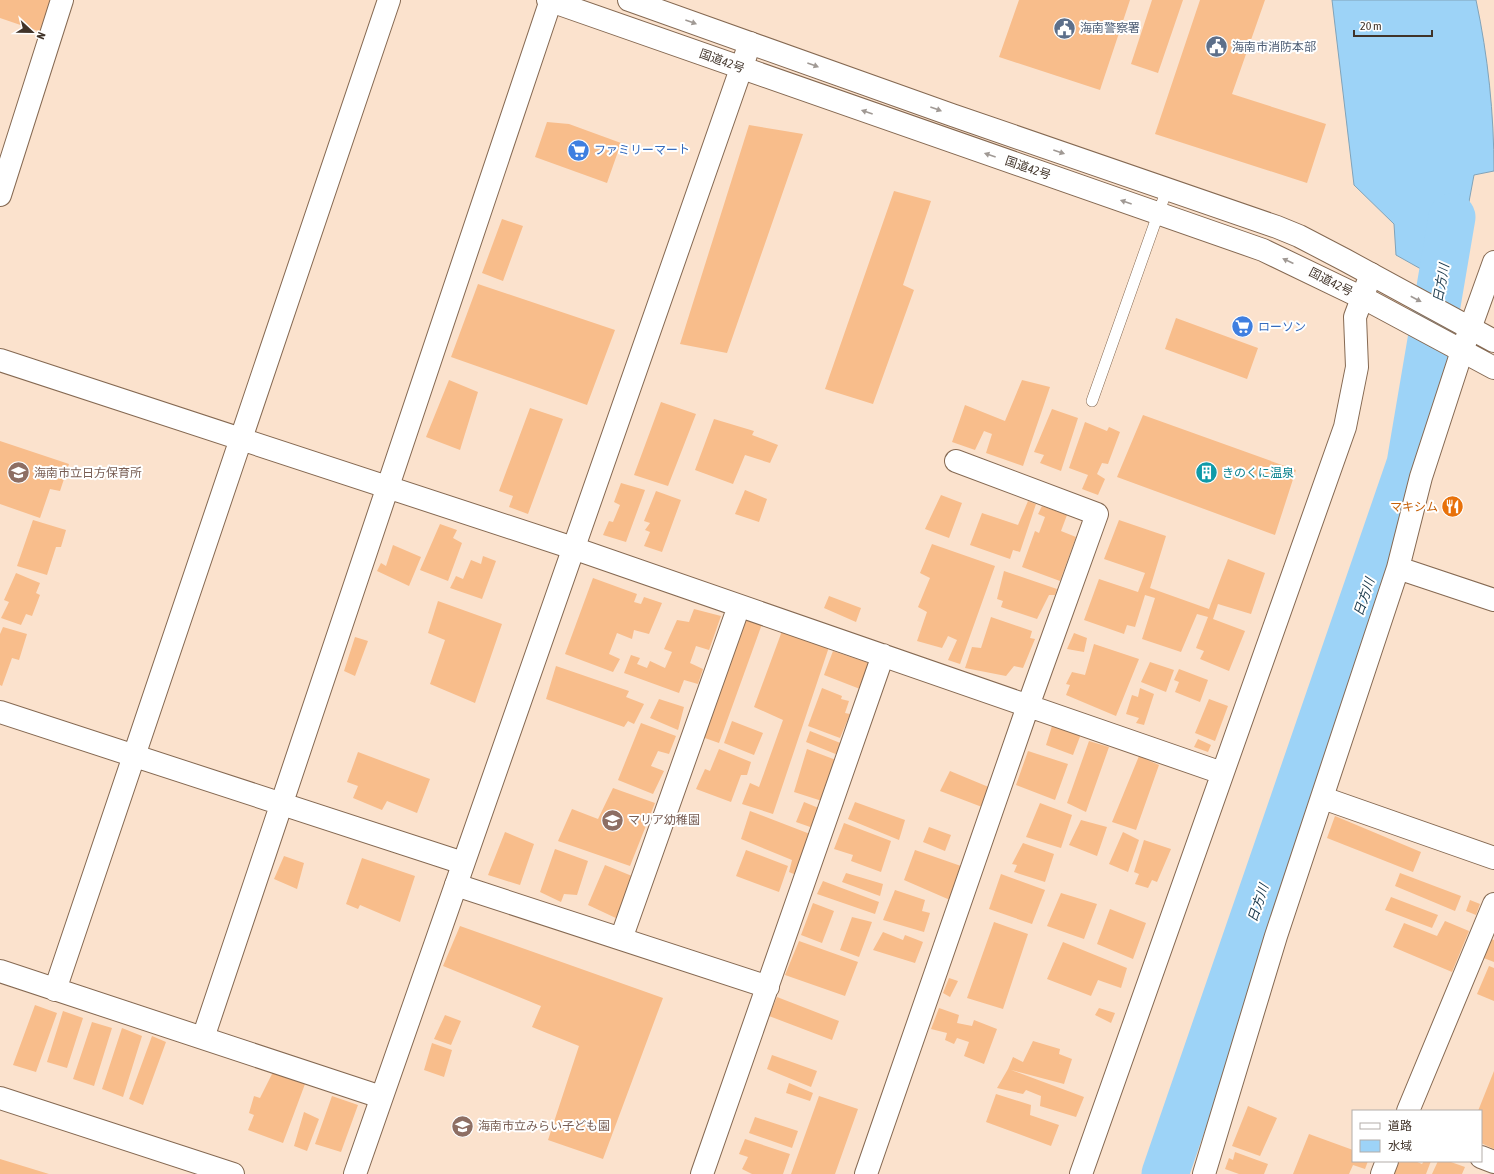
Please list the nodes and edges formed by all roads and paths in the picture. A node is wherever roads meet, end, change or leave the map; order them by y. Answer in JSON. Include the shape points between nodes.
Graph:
{"nodes":[{"id":1,"x":62,"y":0,"type":"edge"},
{"id":2,"x":389,"y":0,"type":"edge"},
{"id":3,"x":550,"y":0,"type":"edge"},
{"id":4,"x":630,"y":0,"type":"edge"},
{"id":5,"x":656,"y":4,"type":"edge"},
{"id":6,"x":645,"y":34,"type":"junction"},
{"id":7,"x":750,"y":43,"type":"junction"},
{"id":8,"x":741,"y":68,"type":"junction"},
{"id":9,"x":1167,"y":189,"type":"junction"},
{"id":10,"x":0,"y":195,"type":"edge"},
{"id":11,"x":1158,"y":213,"type":"junction"},
{"id":12,"x":1494,"y":262,"type":"edge"},
{"id":13,"x":1376,"y":277,"type":"junction"},
{"id":14,"x":1368,"y":300,"type":"junction"},
{"id":15,"x":1467,"y":326,"type":"junction"},
{"id":16,"x":1494,"y":341,"type":"edge"},
{"id":17,"x":1459,"y":349,"type":"junction"},
{"id":18,"x":0,"y":360,"type":"edge"},
{"id":19,"x":1494,"y":368,"type":"edge"},
{"id":20,"x":1092,"y":401,"type":"dead end"},
{"id":21,"x":241,"y":439,"type":"junction"},
{"id":22,"x":956,"y":461,"type":"dead end"},
{"id":23,"x":388,"y":487,"type":"junction"},
{"id":24,"x":573,"y":548,"type":"junction"},
{"id":25,"x":1398,"y":568,"type":"junction"},
{"id":26,"x":1494,"y":600,"type":"edge"},
{"id":27,"x":739,"y":606,"type":"junction"},
{"id":28,"x":883,"y":655,"type":"junction"},
{"id":29,"x":1028,"y":706,"type":"junction"},
{"id":30,"x":0,"y":712,"type":"edge"},
{"id":31,"x":134,"y":756,"type":"junction"},
{"id":32,"x":1222,"y":774,"type":"junction"},
{"id":33,"x":1323,"y":798,"type":"junction"},
{"id":34,"x":281,"y":804,"type":"junction"},
{"id":35,"x":1494,"y":858,"type":"edge"},
{"id":36,"x":463,"y":863,"type":"junction"},
{"id":37,"x":456,"y":885,"type":"junction"},
{"id":38,"x":1494,"y":904,"type":"edge"},
{"id":39,"x":621,"y":939,"type":"junction"},
{"id":40,"x":0,"y":971,"type":"edge"},
{"id":41,"x":768,"y":987,"type":"junction"},
{"id":42,"x":55,"y":990,"type":"junction"},
{"id":43,"x":202,"y":1038,"type":"junction"},
{"id":44,"x":381,"y":1097,"type":"junction"},
{"id":45,"x":0,"y":1098,"type":"edge"},
{"id":46,"x":1408,"y":1110,"type":"edge"},
{"id":47,"x":1482,"y":1157,"type":"edge"},
{"id":48,"x":1387,"y":1162,"type":"edge"},
{"id":49,"x":1494,"y":1162,"type":"edge"},
{"id":50,"x":233,"y":1174,"type":"edge"},
{"id":51,"x":354,"y":1174,"type":"edge"},
{"id":52,"x":702,"y":1174,"type":"edge"},
{"id":53,"x":866,"y":1174,"type":"edge"},
{"id":54,"x":1081,"y":1174,"type":"edge"},
{"id":55,"x":1204,"y":1174,"type":"edge"},
{"id":56,"x":1382,"y":1174,"type":"edge"}],
"edges":[{"from":1,"to":10,"type":"main road"},
{"from":2,"to":21,"type":"main road"},
{"from":3,"to":6,"type":"main road","name":"国道42号"},
{"from":3,"to":23,"type":"main road"},
{"from":4,"to":5,"type":"main road"},
{"from":5,"to":6,"type":"main road"},
{"from":5,"to":7,"type":"main road","one_way":true},
{"from":6,"to":8,"type":"main road","name":"国道42号"},
{"from":7,"to":8,"type":"main road"},
{"from":7,"to":9,"type":"main road","one_way":true},
{"from":11,"to":8,"type":"main road","name":"国道42号","one_way":true},
{"from":8,"to":24,"type":"main road"},
{"from":9,"to":11,"type":"lane"},
{"from":9,"to":13,"type":"main road","via":[[1299,236]]},
{"from":14,"to":11,"type":"main road","name":"国道42号","one_way":true,"via":[[1263,250]]},
{"from":11,"to":20,"type":"lane"},
{"from":12,"to":15,"type":"main road"},
{"from":13,"to":14,"type":"main road"},
{"from":13,"to":15,"type":"main road","one_way":true},
{"from":14,"to":17,"type":"main road","name":"国道42号"},
{"from":14,"to":32,"type":"main road","via":[[1355,317],[1357,367],[1345,427]]},
{"from":15,"to":16,"type":"main road"},
{"from":15,"to":17,"type":"main road"},
{"from":17,"to":19,"type":"main road","name":"国道42号"},
{"from":17,"to":25,"type":"main road","via":[[1421,477]]},
{"from":18,"to":21,"type":"main road"},
{"from":21,"to":23,"type":"main road"},
{"from":21,"to":31,"type":"main road"},
{"from":22,"to":29,"type":"main road","via":[[1097,514]]},
{"from":23,"to":24,"type":"main road"},
{"from":23,"to":34,"type":"main road"},
{"from":24,"to":27,"type":"main road"},
{"from":24,"to":36,"type":"main road"},
{"from":25,"to":26,"type":"main road"},
{"from":25,"to":33,"type":"main road"},
{"from":27,"to":28,"type":"main road"},
{"from":27,"to":39,"type":"main road"},
{"from":28,"to":29,"type":"main road"},
{"from":28,"to":41,"type":"main road"},
{"from":29,"to":32,"type":"main road"},
{"from":29,"to":53,"type":"main road"},
{"from":30,"to":31,"type":"main road"},
{"from":31,"to":34,"type":"main road"},
{"from":31,"to":42,"type":"main road"},
{"from":32,"to":54,"type":"main road"},
{"from":33,"to":35,"type":"main road"},
{"from":33,"to":55,"type":"main road","via":[[1276,936]]},
{"from":34,"to":36,"type":"main road"},
{"from":34,"to":43,"type":"main road"},
{"from":36,"to":37,"type":"main road"},
{"from":37,"to":39,"type":"main road"},
{"from":37,"to":44,"type":"main road"},
{"from":38,"to":46,"type":"main road"},
{"from":39,"to":41,"type":"main road"},
{"from":40,"to":42,"type":"main road"},
{"from":41,"to":52,"type":"main road"},
{"from":42,"to":43,"type":"main road"},
{"from":43,"to":44,"type":"main road"},
{"from":44,"to":51,"type":"main road"},
{"from":45,"to":50,"type":"main road"},
{"from":47,"to":49,"type":"main road"},
{"from":48,"to":56,"type":"main road"}]}
